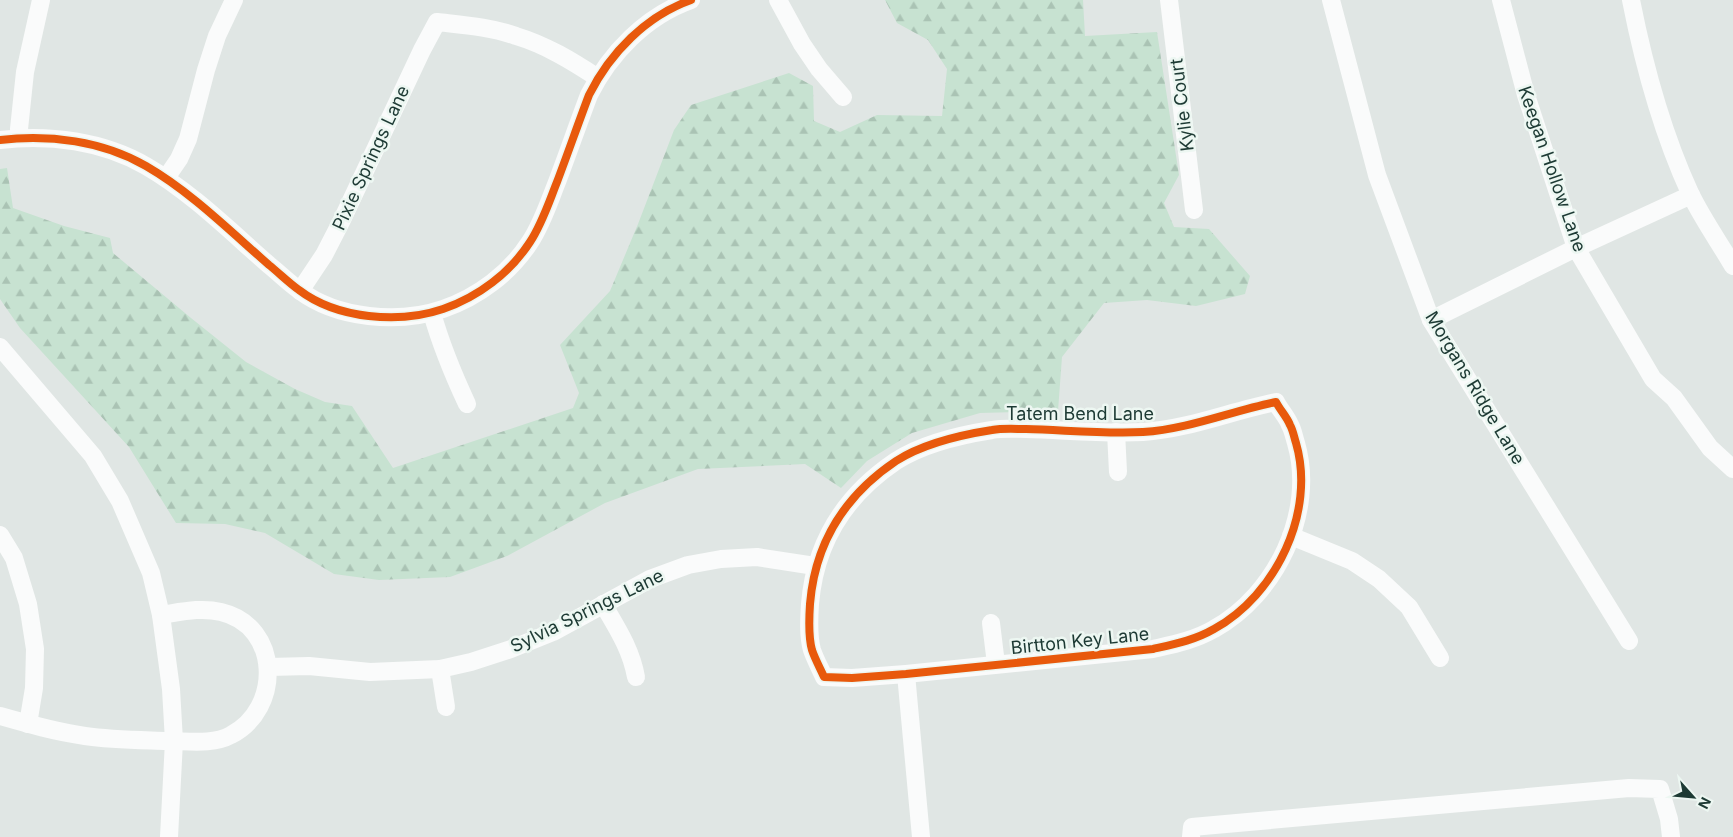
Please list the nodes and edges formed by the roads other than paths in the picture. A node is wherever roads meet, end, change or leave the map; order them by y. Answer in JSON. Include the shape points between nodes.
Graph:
{"nodes":[{"id":1,"x":41,"y":0,"type":"edge"},
{"id":2,"x":234,"y":0,"type":"edge"},
{"id":3,"x":691,"y":0,"type":"edge"},
{"id":4,"x":778,"y":0,"type":"edge"},
{"id":5,"x":1169,"y":0,"type":"edge"},
{"id":6,"x":1330,"y":0,"type":"edge"},
{"id":7,"x":1501,"y":0,"type":"edge"},
{"id":8,"x":1631,"y":0,"type":"edge"},
{"id":9,"x":598,"y":78,"type":"junction"},
{"id":10,"x":843,"y":97,"type":"dead end"},
{"id":11,"x":21,"y":138,"type":"junction"},
{"id":12,"x":0,"y":140,"type":"edge"},
{"id":13,"x":166,"y":178,"type":"junction"},
{"id":14,"x":1691,"y":195,"type":"junction"},
{"id":15,"x":1194,"y":210,"type":"dead end"},
{"id":16,"x":1576,"y":248,"type":"junction"},
{"id":17,"x":1733,"y":266,"type":"edge"},
{"id":18,"x":300,"y":291,"type":"junction"},
{"id":19,"x":432,"y":313,"type":"junction"},
{"id":20,"x":1431,"y":320,"type":"junction"},
{"id":21,"x":0,"y":348,"type":"edge"},
{"id":22,"x":1276,"y":402,"type":"joint"},
{"id":23,"x":467,"y":404,"type":"dead end"},
{"id":24,"x":1116,"y":432,"type":"junction"},
{"id":25,"x":1733,"y":470,"type":"edge"},
{"id":26,"x":1118,"y":472,"type":"dead end"},
{"id":27,"x":0,"y":534,"type":"edge"},
{"id":28,"x":1291,"y":536,"type":"junction"},
{"id":29,"x":816,"y":566,"type":"junction"},
{"id":30,"x":603,"y":604,"type":"junction"},
{"id":31,"x":161,"y":615,"type":"junction"},
{"id":32,"x":991,"y":623,"type":"dead end"},
{"id":33,"x":1629,"y":641,"type":"dead end"},
{"id":34,"x":1440,"y":658,"type":"dead end"},
{"id":35,"x":996,"y":664,"type":"junction"},
{"id":36,"x":269,"y":667,"type":"junction"},
{"id":37,"x":440,"y":669,"type":"junction"},
{"id":38,"x":906,"y":674,"type":"junction"},
{"id":39,"x":636,"y":677,"type":"dead end"},
{"id":40,"x":824,"y":678,"type":"joint"},
{"id":41,"x":446,"y":707,"type":"dead end"},
{"id":42,"x":0,"y":716,"type":"edge"},
{"id":43,"x":28,"y":724,"type":"junction"},
{"id":44,"x":174,"y":741,"type":"junction"},
{"id":45,"x":1191,"y":832,"type":"edge"},
{"id":46,"x":169,"y":837,"type":"edge"},
{"id":47,"x":921,"y":837,"type":"edge"},
{"id":48,"x":1671,"y":837,"type":"edge"}],
"edges":[{"from":1,"to":11,"type":"street","via":[[24,72]]},
{"from":2,"to":13,"type":"street","via":[[217,36],[188,139]]},
{"from":3,"to":9,"type":"street","via":[[654,19],[627,41]]},
{"from":4,"to":10,"type":"street","via":[[802,44]]},
{"from":5,"to":15,"type":"street","name":"Kylie Court"},
{"from":6,"to":20,"type":"street","name":"Morgans Ridge Lane","via":[[1377,175]]},
{"from":7,"to":16,"type":"street","name":"Keegan Hollow Lane","via":[[1526,95]]},
{"from":8,"to":14,"type":"street","via":[[1652,92]]},
{"from":9,"to":18,"type":"street","name":"Pixie Springs Lane","via":[[550,49],[516,35],[437,22],[341,222]]},
{"from":9,"to":19,"type":"street","via":[[531,241],[513,265],[490,285],[459,304]]},
{"from":11,"to":12,"type":"street"},
{"from":11,"to":13,"type":"street","via":[[78,142],[114,152]]},
{"from":13,"to":18,"type":"street"},
{"from":14,"to":16,"type":"street"},
{"from":14,"to":17,"type":"street"},
{"from":16,"to":20,"type":"street"},
{"from":16,"to":25,"type":"street","name":"Keegan Hollow Lane","via":[[1652,379],[1674,398],[1710,448]]},
{"from":18,"to":19,"type":"street","via":[[324,304],[380,318]]},
{"from":19,"to":23,"type":"street","via":[[438,338]]},
{"from":20,"to":33,"type":"street","name":"Morgans Ridge Lane"},
{"from":21,"to":31,"type":"street","via":[[93,456],[138,539],[151,573]]},
{"from":22,"to":24,"type":"street","name":"Tatem Bend Lane","via":[[1184,425],[1144,432]]},
{"from":22,"to":28,"type":"street","name":"Birtton Key Lane","via":[[1290,425],[1301,473]]},
{"from":24,"to":26,"type":"street"},
{"from":24,"to":29,"type":"street","name":"Tatem Bend Lane","via":[[994,429],[928,445],[897,460],[851,500],[834,524]]},
{"from":27,"to":43,"type":"street","via":[[14,558],[28,604],[35,649],[34,688]]},
{"from":28,"to":34,"type":"street","via":[[1352,561],[1379,579],[1409,607]]},
{"from":28,"to":35,"type":"street","name":"Birtton Key Lane","via":[[1281,558],[1252,600],[1216,628],[1190,641],[1153,650]]},
{"from":29,"to":30,"type":"street","name":"Sylvia Springs Lane","via":[[757,557],[713,560],[650,579]]},
{"from":29,"to":40,"type":"street","name":"Tatem Bend Lane","via":[[809,618],[812,649]]},
{"from":30,"to":37,"type":"street","name":"Sylvia Springs Lane","via":[[553,632],[511,649]]},
{"from":30,"to":39,"type":"street","via":[[625,641]]},
{"from":31,"to":36,"type":"street","via":[[203,609],[223,612],[242,621],[258,639]]},
{"from":31,"to":44,"type":"street"},
{"from":32,"to":35,"type":"street"},
{"from":35,"to":38,"type":"street","name":"Birtton Key Lane"},
{"from":36,"to":37,"type":"street","name":"Sylvia Springs Lane","via":[[309,666],[370,672]]},
{"from":36,"to":44,"type":"street","via":[[267,690],[245,726],[231,736],[213,741]]},
{"from":37,"to":41,"type":"street"},
{"from":38,"to":40,"type":"street","name":"Birtton Key Lane"},
{"from":38,"to":47,"type":"street"},
{"from":42,"to":43,"type":"street"},
{"from":43,"to":44,"type":"street","via":[[85,736]]},
{"from":44,"to":46,"type":"street"},
{"from":45,"to":48,"type":"street","via":[[1629,788],[1660,789]]}]}
